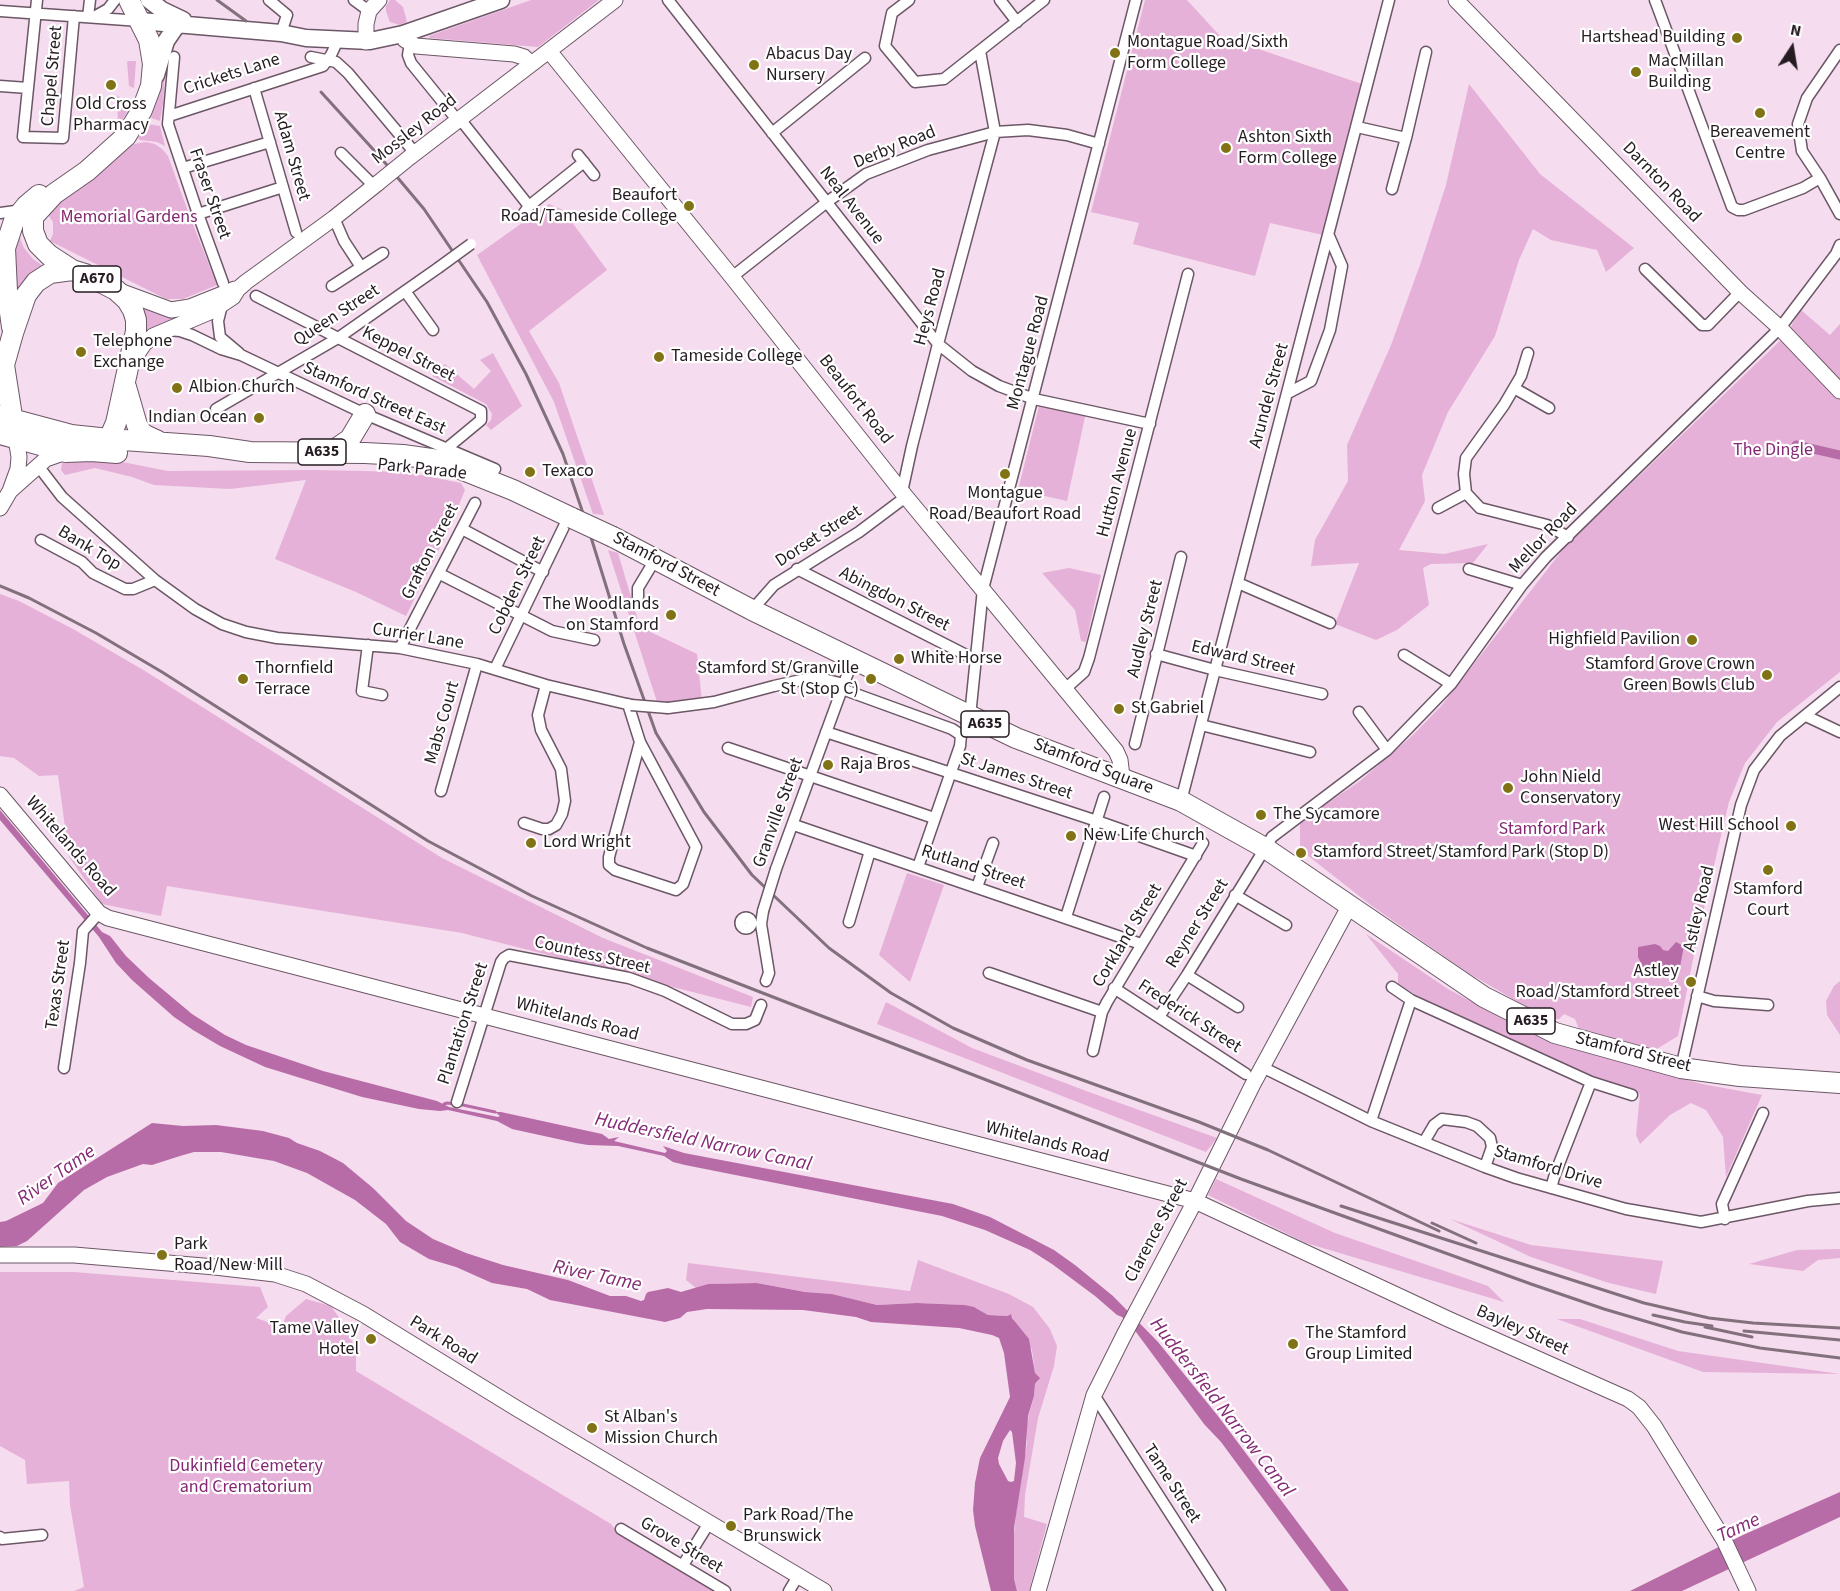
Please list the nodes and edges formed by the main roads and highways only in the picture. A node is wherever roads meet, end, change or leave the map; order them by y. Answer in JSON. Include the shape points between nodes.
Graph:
{"nodes":[{"id":1,"x":129,"y":0,"type":"edge"},
{"id":2,"x":149,"y":0,"type":"edge"},
{"id":3,"x":501,"y":0,"type":"edge"},
{"id":4,"x":140,"y":21,"type":"junction"},
{"id":5,"x":177,"y":24,"type":"junction"},
{"id":6,"x":201,"y":26,"type":"junction"},
{"id":7,"x":151,"y":86,"type":"junction"},
{"id":8,"x":87,"y":171,"type":"junction"},
{"id":9,"x":72,"y":270,"type":"junction"},
{"id":10,"x":5,"y":299,"type":"edge"},
{"id":11,"x":13,"y":333,"type":"junction"},
{"id":12,"x":2,"y":368,"type":"edge"},
{"id":13,"x":127,"y":375,"type":"junction"},
{"id":14,"x":365,"y":414,"type":"road end"},
{"id":15,"x":7,"y":427,"type":"edge"},
{"id":16,"x":109,"y":440,"type":"junction"},
{"id":17,"x":164,"y":443,"type":"junction"},
{"id":18,"x":90,"y":451,"type":"junction"},
{"id":19,"x":331,"y":452,"type":"junction"},
{"id":20,"x":476,"y":476,"type":"junction"},
{"id":21,"x":853,"y":659,"type":"joint"},
{"id":22,"x":1265,"y":848,"type":"joint"},
{"id":23,"x":1840,"y":1083,"type":"edge"}],
"edges":[{"from":1,"to":4,"type":"highway"},
{"from":2,"to":6,"type":"main road","via":[[176,18]]},
{"from":3,"to":6,"type":"main road","via":[[406,39],[366,42]]},
{"from":4,"to":5,"type":"main road"},
{"from":4,"to":7,"type":"highway","number":"A670","via":[[151,50]]},
{"from":5,"to":6,"type":"main road"},
{"from":5,"to":7,"type":"main road","number":"A670","via":[[166,41]]},
{"from":7,"to":8,"type":"highway","number":"A670","via":[[126,136]]},
{"from":8,"to":9,"type":"highway","number":"A670","via":[[54,194],[33,217],[33,231],[39,244]]},
{"from":8,"to":10,"type":"highway","number":"A670","via":[[57,183],[33,199],[14,221],[5,248]]},
{"from":9,"to":11,"type":"highway","number":"A670","via":[[50,273],[30,288]]},
{"from":9,"to":13,"type":"highway","number":"A670","via":[[116,290],[133,310],[136,331]]},
{"from":10,"to":11,"type":"highway","number":"A670"},
{"from":11,"to":12,"type":"highway","number":"A670"},
{"from":12,"to":15,"type":"highway","number":"A670"},
{"from":13,"to":16,"type":"highway","number":"A670"},
{"from":13,"to":17,"type":"highway","number":"A635","via":[[132,413],[140,430]]},
{"from":14,"to":19,"type":"highway","number":"A635","via":[[350,439]]},
{"from":15,"to":16,"type":"highway","name":"Park Parade","number":"A635"},
{"from":15,"to":18,"type":"highway","via":[[16,425]]},
{"from":15,"to":18,"type":"highway","name":"Park Parade","via":[[37,445],[66,452]]},
{"from":16,"to":17,"type":"highway","name":"Park Parade","number":"A635"},
{"from":16,"to":18,"type":"highway"},
{"from":17,"to":19,"type":"highway","name":"Park Parade","number":"A635","via":[[250,452]]},
{"from":18,"to":20,"type":"highway","name":"Park Parade","number":"A635","via":[[417,467]]},
{"from":19,"to":20,"type":"highway","name":"Park Parade","number":"A635","via":[[438,460]]},
{"from":20,"to":21,"type":"highway","name":"Stamford Street","number":"A635","bridge":true,"via":[[613,537]]},
{"from":21,"to":22,"type":"highway","name":"Stamford Square","number":"A635","via":[[1016,738],[1180,801]]},
{"from":22,"to":23,"type":"highway","name":"Stamford Street","number":"A635","via":[[1484,997],[1555,1033],[1681,1068]]}]}
